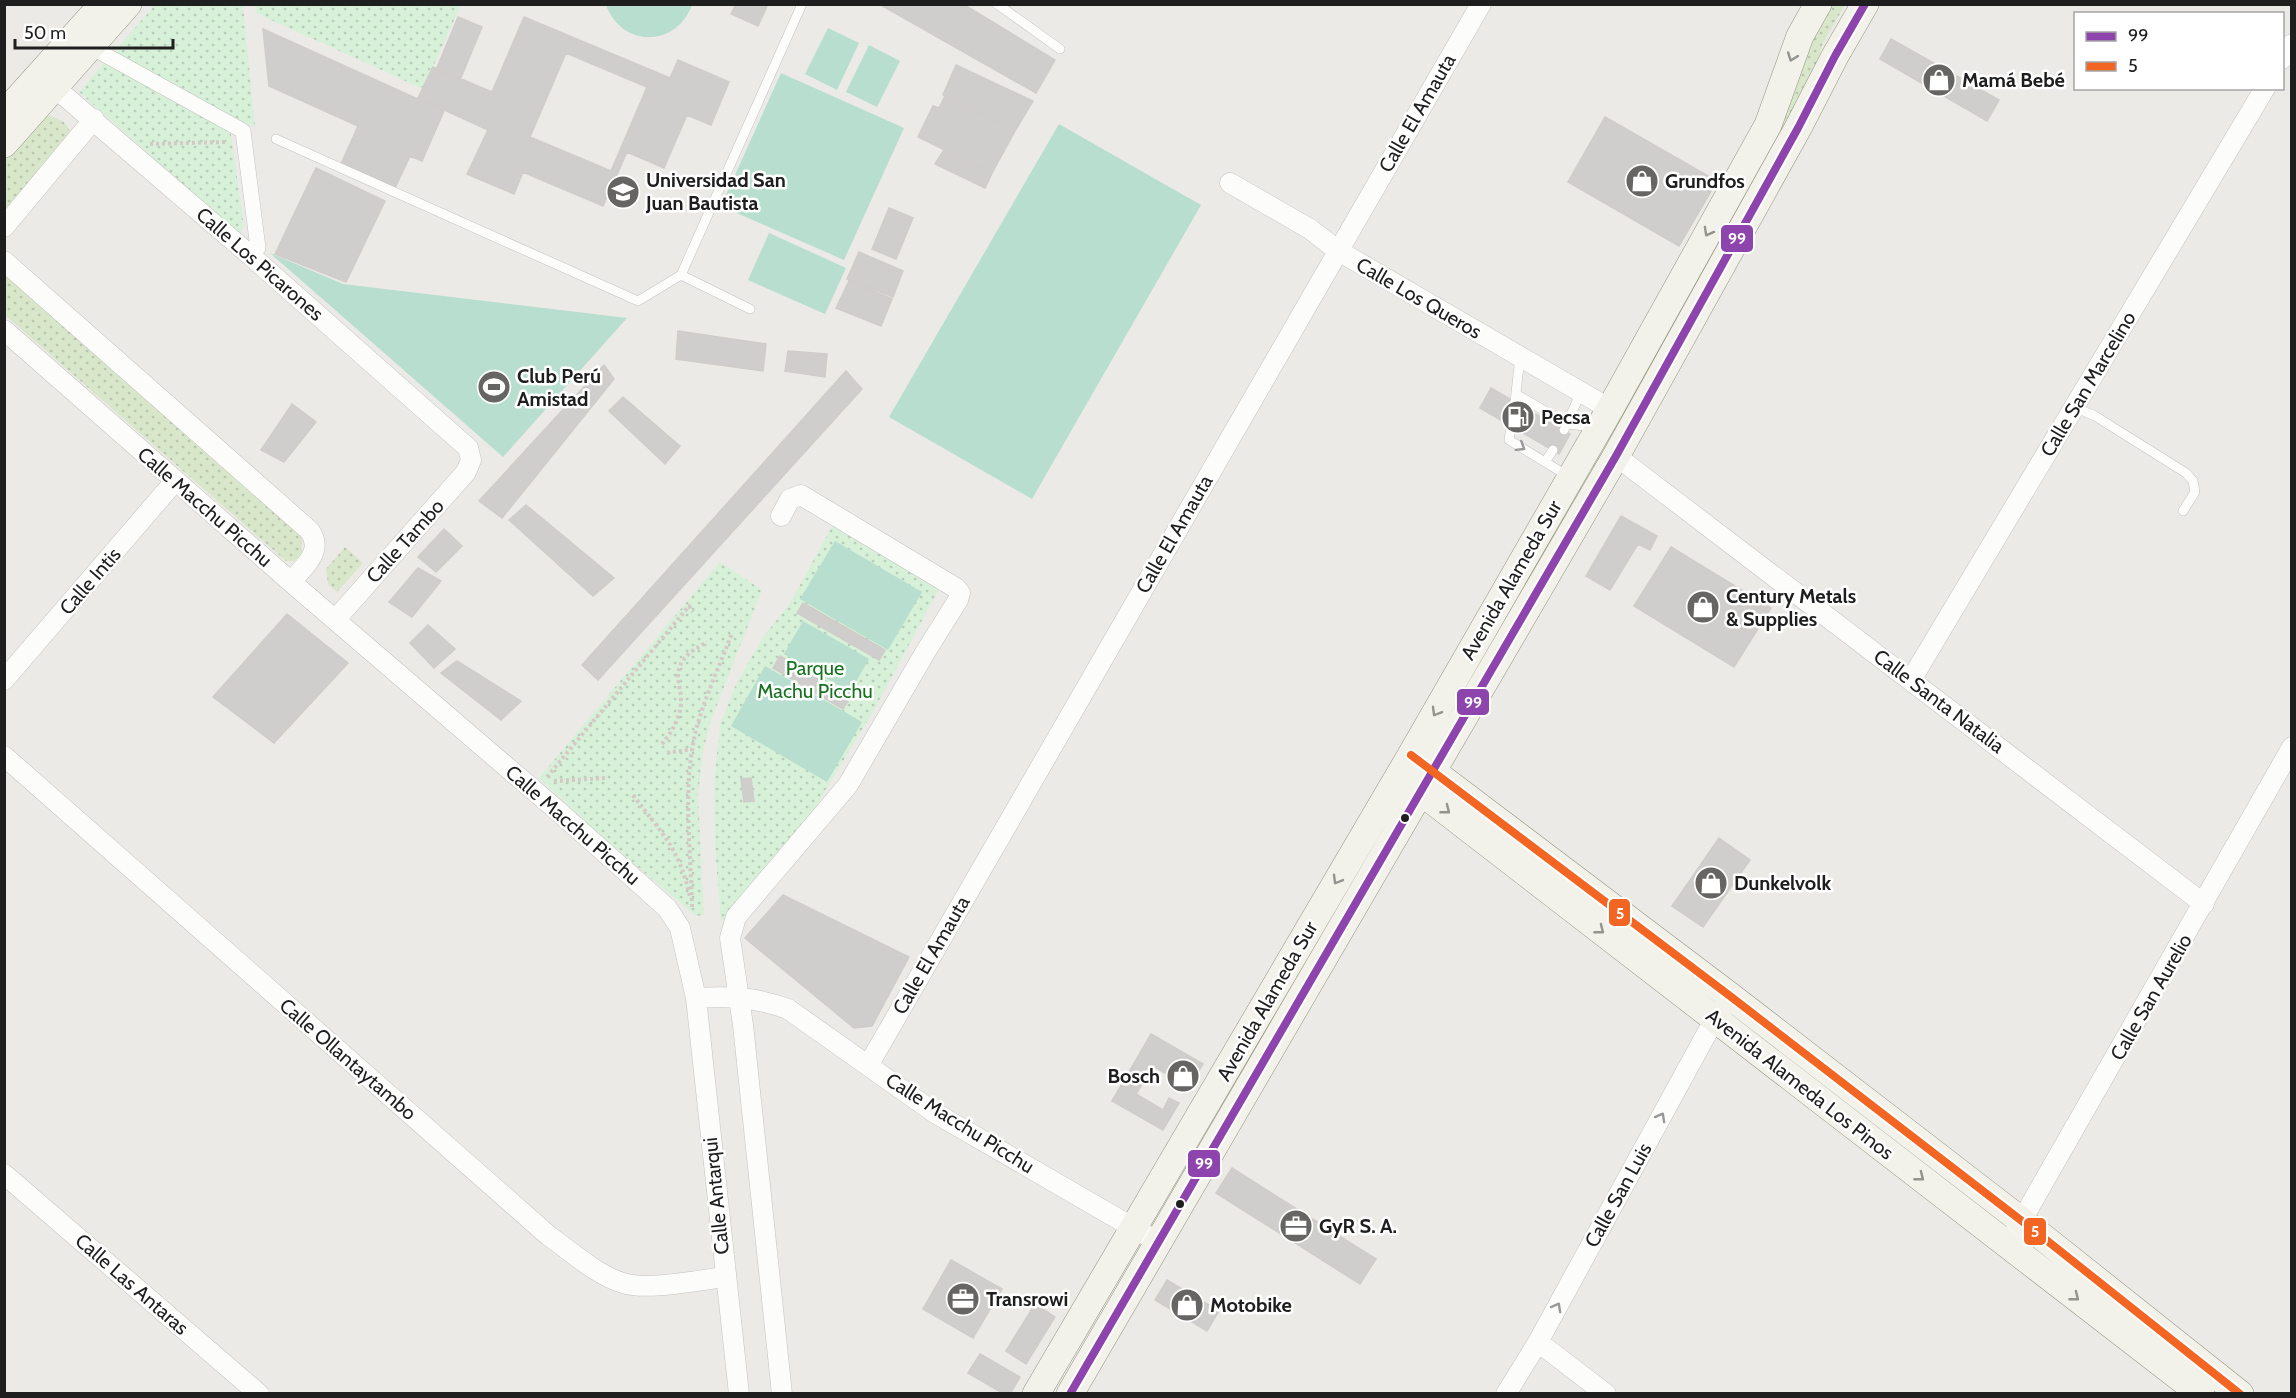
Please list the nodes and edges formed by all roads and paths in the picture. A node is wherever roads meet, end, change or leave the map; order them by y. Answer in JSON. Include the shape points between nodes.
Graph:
{"nodes":[{"id":1,"x":103,"y":4,"type":"edge"},
{"id":2,"x":128,"y":4,"type":"edge"},
{"id":3,"x":802,"y":4,"type":"edge"},
{"id":4,"x":997,"y":4,"type":"edge"},
{"id":5,"x":1480,"y":4,"type":"edge"},
{"id":6,"x":1818,"y":4,"type":"edge"},
{"id":7,"x":1865,"y":4,"type":"edge"},
{"id":8,"x":2292,"y":44,"type":"edge"},
{"id":9,"x":91,"y":47,"type":"junction"},
{"id":10,"x":1060,"y":49,"type":"dead end"},
{"id":11,"x":2284,"y":57,"type":"edge"},
{"id":12,"x":47,"y":80,"type":"junction"},
{"id":13,"x":2264,"y":90,"type":"edge"},
{"id":14,"x":4,"y":114,"type":"edge"},
{"id":15,"x":94,"y":118,"type":"junction"},
{"id":16,"x":276,"y":139,"type":"dead end"},
{"id":17,"x":245,"y":142,"type":"junction"},
{"id":18,"x":4,"y":144,"type":"edge"},
{"id":19,"x":140,"y":144,"type":"dead end"},
{"id":20,"x":1230,"y":183,"type":"dead end"},
{"id":21,"x":4,"y":227,"type":"edge"},
{"id":22,"x":1337,"y":250,"type":"junction"},
{"id":23,"x":250,"y":255,"type":"junction"},
{"id":24,"x":4,"y":261,"type":"edge"},
{"id":25,"x":681,"y":275,"type":"junction"},
{"id":26,"x":750,"y":309,"type":"dead end"},
{"id":27,"x":4,"y":330,"type":"edge"},
{"id":28,"x":1520,"y":357,"type":"junction"},
{"id":29,"x":1581,"y":392,"type":"junction"},
{"id":30,"x":2074,"y":407,"type":"junction"},
{"id":31,"x":1604,"y":418,"type":"junction"},
{"id":32,"x":1511,"y":426,"type":"dead end"},
{"id":33,"x":1566,"y":427,"type":"junction"},
{"id":34,"x":1553,"y":450,"type":"dead end"},
{"id":35,"x":1616,"y":456,"type":"junction"},
{"id":36,"x":471,"y":460,"type":"joint"},
{"id":37,"x":1545,"y":462,"type":"junction"},
{"id":38,"x":1570,"y":478,"type":"junction"},
{"id":39,"x":175,"y":481,"type":"junction"},
{"id":40,"x":2183,"y":511,"type":"dead end"},
{"id":41,"x":781,"y":516,"type":"dead end"},
{"id":42,"x":291,"y":582,"type":"junction"},
{"id":43,"x":693,"y":612,"type":"dead end"},
{"id":44,"x":335,"y":620,"type":"junction"},
{"id":45,"x":732,"y":633,"type":"dead end"},
{"id":46,"x":707,"y":642,"type":"dead end"},
{"id":47,"x":4,"y":680,"type":"edge"},
{"id":48,"x":1911,"y":680,"type":"junction"},
{"id":49,"x":662,"y":744,"type":"dead end"},
{"id":50,"x":2292,"y":747,"type":"edge"},
{"id":51,"x":692,"y":749,"type":"junction"},
{"id":52,"x":667,"y":753,"type":"dead end"},
{"id":53,"x":4,"y":756,"type":"edge"},
{"id":54,"x":1416,"y":773,"type":"junction"},
{"id":55,"x":607,"y":778,"type":"dead end"},
{"id":56,"x":550,"y":781,"type":"junction"},
{"id":57,"x":557,"y":787,"type":"dead end"},
{"id":58,"x":633,"y":795,"type":"dead end"},
{"id":59,"x":684,"y":899,"type":"dead end"},
{"id":60,"x":2204,"y":904,"type":"junction"},
{"id":61,"x":692,"y":907,"type":"junction"},
{"id":62,"x":737,"y":996,"type":"junction"},
{"id":63,"x":1730,"y":996,"type":"junction"},
{"id":64,"x":696,"y":998,"type":"junction"},
{"id":65,"x":1717,"y":1020,"type":"junction"},
{"id":66,"x":869,"y":1064,"type":"junction"},
{"id":67,"x":4,"y":1174,"type":"edge"},
{"id":68,"x":2022,"y":1222,"type":"junction"},
{"id":69,"x":1134,"y":1228,"type":"junction"},
{"id":70,"x":1158,"y":1242,"type":"junction"},
{"id":71,"x":2007,"y":1245,"type":"junction"},
{"id":72,"x":725,"y":1277,"type":"junction"},
{"id":73,"x":1538,"y":1342,"type":"junction"},
{"id":74,"x":259,"y":1394,"type":"edge"},
{"id":75,"x":739,"y":1394,"type":"edge"},
{"id":76,"x":782,"y":1394,"type":"edge"},
{"id":77,"x":1036,"y":1394,"type":"edge"},
{"id":78,"x":1070,"y":1394,"type":"edge"},
{"id":79,"x":1506,"y":1394,"type":"edge"},
{"id":80,"x":1606,"y":1394,"type":"edge"},
{"id":81,"x":2200,"y":1394,"type":"edge"},
{"id":82,"x":2240,"y":1394,"type":"edge"}],
"edges":[{"from":1,"to":12,"type":"main road"},
{"from":2,"to":9,"type":"main road"},
{"from":3,"to":25,"type":"lane"},
{"from":4,"to":10,"type":"lane"},
{"from":5,"to":22,"type":"street","name":"Calle El Amauta"},
{"from":6,"to":31,"type":"main road","name":"Avenida Alameda Sur","one_way":true,"via":[[1800,36],[1768,125]]},
{"from":7,"to":35,"type":"main road","name":"Avenida Alameda Sur"},
{"from":8,"to":11,"type":"street"},
{"from":9,"to":12,"type":"main road"},
{"from":9,"to":17,"type":"street","via":[[243,131]]},
{"from":12,"to":14,"type":"main road"},
{"from":12,"to":15,"type":"street","name":"Calle Los Picarones"},
{"from":12,"to":18,"type":"main road"},
{"from":13,"to":30,"type":"street","name":"Calle San Marcelino"},
{"from":15,"to":21,"type":"street"},
{"from":15,"to":23,"type":"street","name":"Calle Los Picarones"},
{"from":16,"to":25,"type":"lane","via":[[638,301]]},
{"from":17,"to":19,"type":"path"},
{"from":17,"to":23,"type":"street","via":[[258,248]]},
{"from":20,"to":22,"type":"street","name":"Calle Los Queros","via":[[1310,229]]},
{"from":22,"to":28,"type":"street","name":"Calle Los Queros"},
{"from":22,"to":66,"type":"street","name":"Calle El Amauta"},
{"from":23,"to":36,"type":"street","name":"Calle Los Picarones","via":[[468,448]]},
{"from":24,"to":42,"type":"street","via":[[310,531],[316,547],[314,554]]},
{"from":25,"to":26,"type":"lane"},
{"from":27,"to":39,"type":"street","name":"Calle Macchu Picchu"},
{"from":28,"to":29,"type":"street","name":"Calle Los Queros"},
{"from":28,"to":33,"type":"lane","via":[[1515,398]]},
{"from":29,"to":31,"type":"street","name":"Calle Los Queros"},
{"from":29,"to":33,"type":"lane"},
{"from":30,"to":40,"type":"lane","via":[[2186,473],[2195,492]]},
{"from":30,"to":48,"type":"street","name":"Calle San Marcelino"},
{"from":31,"to":33,"type":"lane"},
{"from":31,"to":38,"type":"main road","name":"Avenida Alameda Sur"},
{"from":32,"to":37,"type":"lane","one_way":true,"via":[[1509,440]]},
{"from":34,"to":37,"type":"lane"},
{"from":35,"to":48,"type":"street","name":"Calle Santa Natalia"},
{"from":35,"to":54,"type":"main road","name":"Avenida Alameda Sur"},
{"from":36,"to":44,"type":"street","name":"Calle Tambo","via":[[466,472]]},
{"from":37,"to":38,"type":"lane"},
{"from":38,"to":54,"type":"main road","name":"Avenida Alameda Sur","one_way":true},
{"from":39,"to":42,"type":"street","name":"Calle Macchu Picchu"},
{"from":39,"to":47,"type":"street","name":"Calle Intis"},
{"from":41,"to":62,"type":"street","via":[[790,499],[801,495],[960,593],[848,785],[736,917],[730,938]]},
{"from":42,"to":44,"type":"street","name":"Calle Macchu Picchu"},
{"from":43,"to":56,"type":"path","via":[[689,606],[546,778]]},
{"from":44,"to":64,"type":"street","name":"Calle Macchu Picchu","via":[[667,908],[680,928]]},
{"from":45,"to":51,"type":"path"},
{"from":46,"to":49,"type":"path","via":[[680,666],[677,721]]},
{"from":48,"to":60,"type":"street","name":"Calle Santa Natalia"},
{"from":50,"to":60,"type":"street","name":"Calle San Aurelio"},
{"from":51,"to":52,"type":"path"},
{"from":51,"to":61,"type":"path"},
{"from":53,"to":72,"type":"street","name":"Calle Ollantaytambo","via":[[549,1236],[605,1276],[625,1284],[654,1285]]},
{"from":54,"to":63,"type":"main road","name":"Avenida Alameda Los Pinos"},
{"from":54,"to":65,"type":"main road","name":"Avenida Alameda Los Pinos","one_way":true},
{"from":54,"to":69,"type":"main road","name":"Avenida Alameda Sur","one_way":true},
{"from":54,"to":70,"type":"main road","name":"Avenida Alameda Sur"},
{"from":55,"to":56,"type":"path"},
{"from":56,"to":57,"type":"path"},
{"from":58,"to":61,"type":"path","via":[[678,855]]},
{"from":59,"to":61,"type":"path"},
{"from":60,"to":68,"type":"street","name":"Calle San Aurelio"},
{"from":62,"to":64,"type":"street","name":"Calle Macchu Picchu"},
{"from":62,"to":66,"type":"street","name":"Calle Macchu Picchu","via":[[788,1009]]},
{"from":62,"to":76,"type":"street"},
{"from":63,"to":65,"type":"street","name":"Calle San Luis"},
{"from":63,"to":68,"type":"main road","name":"Avenida Alameda Los Pinos"},
{"from":64,"to":72,"type":"street","name":"Calle Antarqui"},
{"from":65,"to":71,"type":"main road","name":"Avenida Alameda Los Pinos","one_way":true},
{"from":73,"to":65,"type":"street","name":"Calle San Luis","one_way":true},
{"from":66,"to":69,"type":"street","name":"Calle Macchu Picchu","via":[[935,1113]]},
{"from":67,"to":74,"type":"street","name":"Calle Las Antaras"},
{"from":68,"to":71,"type":"street","name":"Calle San Aurelio"},
{"from":68,"to":82,"type":"main road","name":"Avenida Alameda Los Pinos"},
{"from":69,"to":70,"type":"street","name":"Calle Macchu Picchu"},
{"from":69,"to":77,"type":"main road","name":"Avenida Alameda Sur"},
{"from":70,"to":78,"type":"main road","name":"Avenida Alameda Sur"},
{"from":71,"to":81,"type":"main road","name":"Avenida Alameda Los Pinos","one_way":true},
{"from":72,"to":75,"type":"street","name":"Calle Antarqui"},
{"from":73,"to":79,"type":"street","name":"Calle San Luis"},
{"from":73,"to":80,"type":"street"}]}
